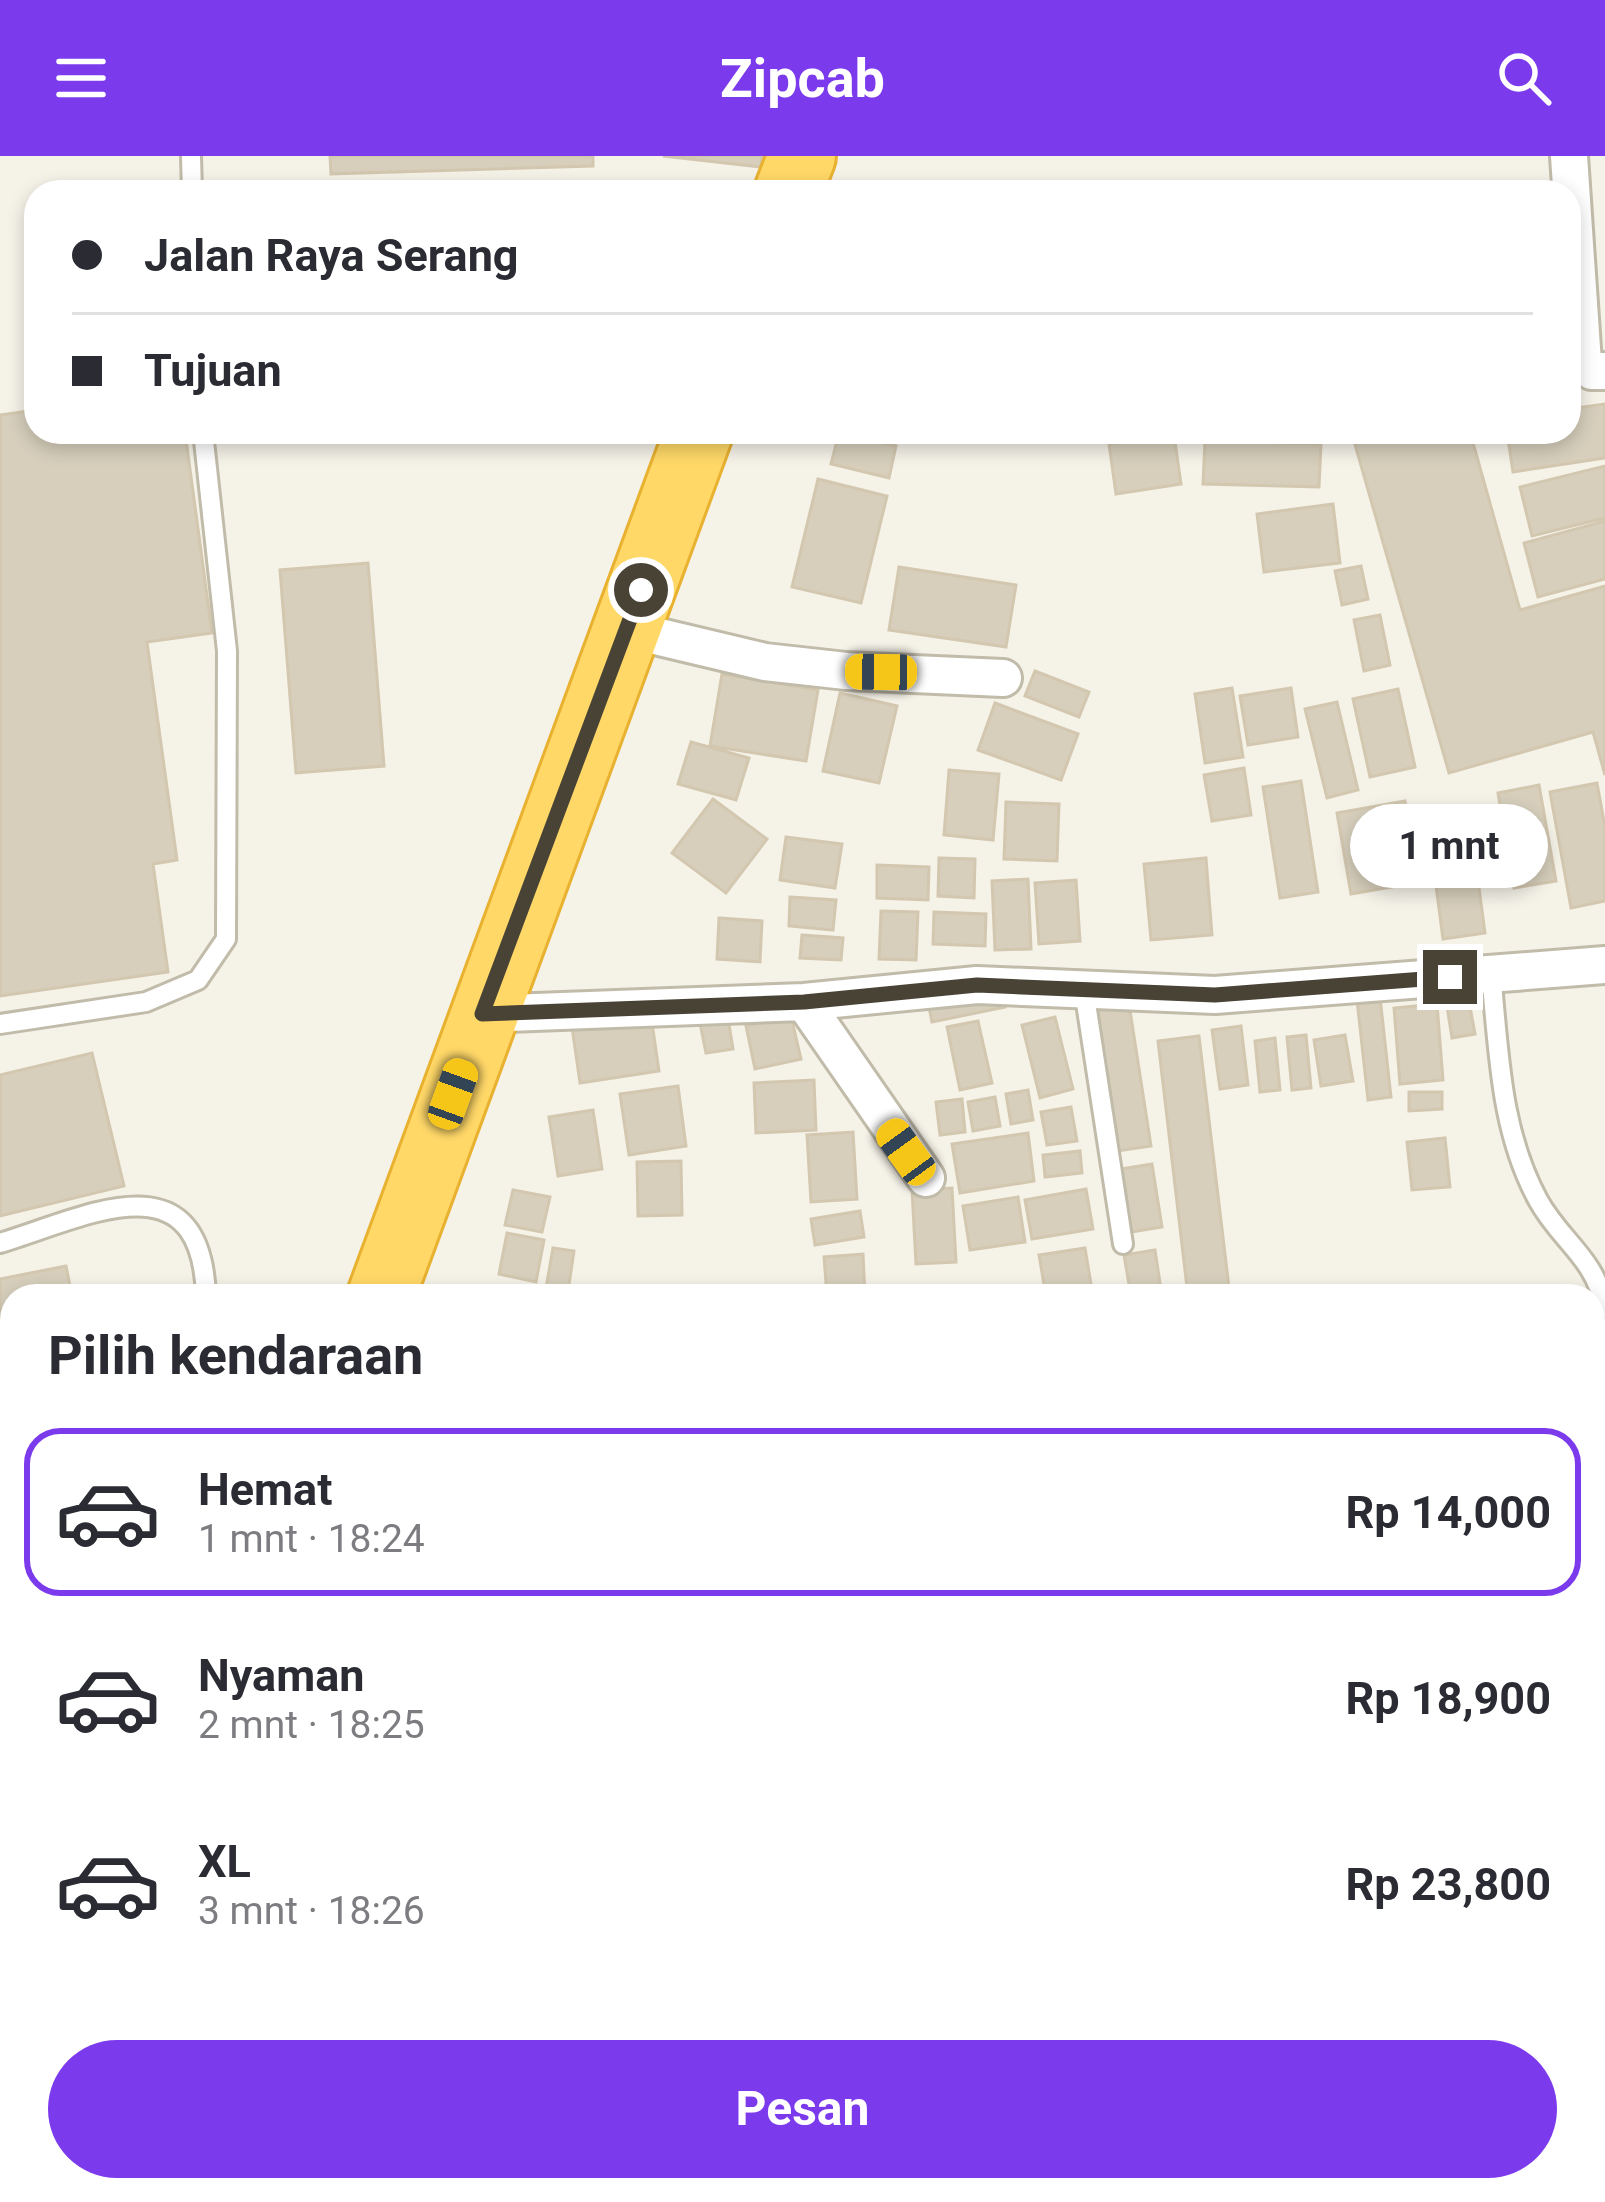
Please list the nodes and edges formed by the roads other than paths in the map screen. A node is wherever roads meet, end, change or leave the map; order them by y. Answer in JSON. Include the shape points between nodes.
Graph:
{"nodes":[{"id":1,"x":1581,"y":333,"type":"edge"},
{"id":2,"x":1605,"y":371,"type":"edge"},
{"id":3,"x":204,"y":444,"type":"edge"},
{"id":4,"x":695,"y":444,"type":"edge"},
{"id":5,"x":626,"y":629,"type":"junction"},
{"id":6,"x":1003,"y":678,"type":"dead end"},
{"id":7,"x":1605,"y":965,"type":"edge"},
{"id":8,"x":1491,"y":974,"type":"junction"},
{"id":9,"x":1084,"y":990,"type":"junction"},
{"id":10,"x":804,"y":1002,"type":"junction"},
{"id":11,"x":482,"y":1014,"type":"junction"},
{"id":12,"x":0,"y":1024,"type":"edge"},
{"id":13,"x":926,"y":1178,"type":"dead end"},
{"id":14,"x":0,"y":1243,"type":"edge"},
{"id":15,"x":1123,"y":1244,"type":"dead end"},
{"id":16,"x":206,"y":1284,"type":"edge"},
{"id":17,"x":385,"y":1284,"type":"edge"},
{"id":18,"x":1600,"y":1284,"type":"edge"}],
"edges":[{"from":1,"to":2,"type":"street","via":[[1583,363]]},
{"from":3,"to":12,"type":"lane","via":[[226,651],[226,939],[198,980],[146,1002]]},
{"from":4,"to":5,"type":"highway"},
{"from":5,"to":6,"type":"street","via":[[765,662]]},
{"from":5,"to":11,"type":"highway"},
{"from":7,"to":8,"type":"street"},
{"from":8,"to":9,"type":"street","via":[[1215,995]]},
{"from":8,"to":18,"type":"lane","via":[[1508,1131],[1539,1202]]},
{"from":9,"to":10,"type":"street","via":[[977,985]]},
{"from":9,"to":15,"type":"lane"},
{"from":10,"to":11,"type":"street"},
{"from":10,"to":13,"type":"street"},
{"from":11,"to":17,"type":"highway"},
{"from":14,"to":16,"type":"lane","via":[[115,1209],[171,1210],[192,1231]]}]}
